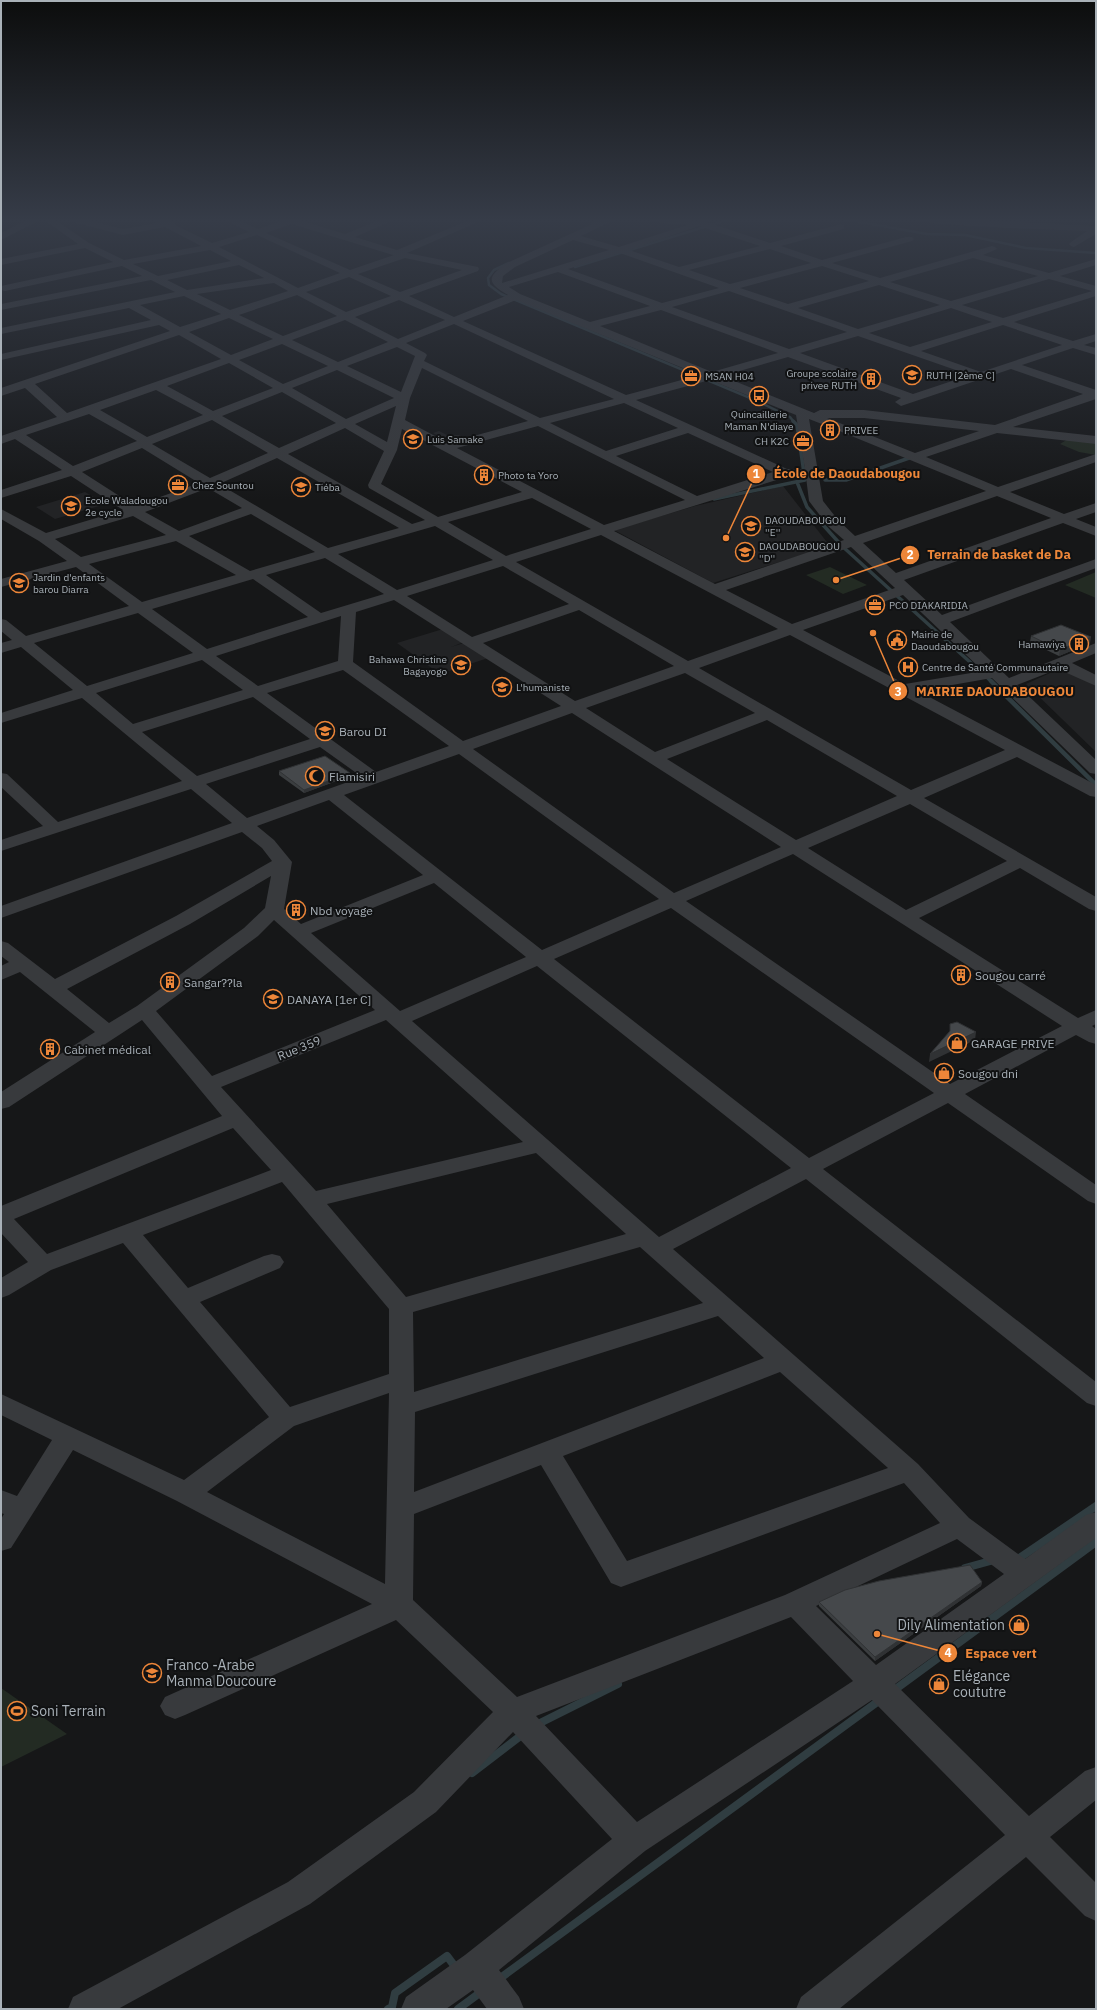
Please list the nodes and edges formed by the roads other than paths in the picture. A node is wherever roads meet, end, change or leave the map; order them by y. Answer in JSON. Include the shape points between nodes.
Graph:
{"nodes":[{"id":1,"x":53,"y":313,"type":"edge"},
{"id":2,"x":88,"y":313,"type":"edge"},
{"id":3,"x":146,"y":313,"type":"edge"},
{"id":4,"x":233,"y":313,"type":"edge"},
{"id":5,"x":338,"y":313,"type":"edge"},
{"id":6,"x":353,"y":313,"type":"edge"},
{"id":7,"x":436,"y":313,"type":"edge"},
{"id":8,"x":475,"y":313,"type":"edge"},
{"id":9,"x":557,"y":313,"type":"edge"},
{"id":10,"x":637,"y":313,"type":"edge"},
{"id":11,"x":680,"y":313,"type":"edge"},
{"id":12,"x":801,"y":313,"type":"edge"},
{"id":13,"x":926,"y":313,"type":"edge"},
{"id":14,"x":976,"y":313,"type":"edge"},
{"id":15,"x":1030,"y":313,"type":"edge"},
{"id":16,"x":229,"y":314,"type":"junction"},
{"id":17,"x":344,"y":316,"type":"junction"},
{"id":18,"x":63,"y":318,"type":"junction"},
{"id":19,"x":161,"y":321,"type":"junction"},
{"id":20,"x":455,"y":321,"type":"junction"},
{"id":21,"x":1002,"y":321,"type":"junction"},
{"id":22,"x":589,"y":326,"type":"junction"},
{"id":23,"x":1,"y":331,"type":"edge"},
{"id":24,"x":178,"y":331,"type":"junction"},
{"id":25,"x":858,"y":333,"type":"junction"},
{"id":26,"x":1096,"y":337,"type":"edge"},
{"id":27,"x":281,"y":339,"type":"junction"},
{"id":28,"x":397,"y":343,"type":"junction"},
{"id":29,"x":1073,"y":344,"type":"junction"},
{"id":30,"x":909,"y":351,"type":"junction"},
{"id":31,"x":1096,"y":352,"type":"edge"},
{"id":32,"x":789,"y":353,"type":"junction"},
{"id":33,"x":1,"y":357,"type":"edge"},
{"id":34,"x":229,"y":360,"type":"junction"},
{"id":35,"x":418,"y":362,"type":"junction"},
{"id":36,"x":1010,"y":365,"type":"junction"},
{"id":37,"x":338,"y":366,"type":"junction"},
{"id":38,"x":711,"y":376,"type":"junction"},
{"id":39,"x":980,"y":376,"type":"junction"},
{"id":40,"x":26,"y":383,"type":"junction"},
{"id":41,"x":157,"y":386,"type":"junction"},
{"id":42,"x":282,"y":389,"type":"junction"},
{"id":43,"x":1,"y":392,"type":"edge"},
{"id":44,"x":1096,"y":394,"type":"edge"},
{"id":45,"x":404,"y":398,"type":"junction"},
{"id":46,"x":912,"y":398,"type":"junction"},
{"id":47,"x":624,"y":399,"type":"junction"},
{"id":48,"x":90,"y":409,"type":"junction"},
{"id":49,"x":802,"y":413,"type":"junction"},
{"id":50,"x":864,"y":414,"type":"junction"},
{"id":51,"x":213,"y":416,"type":"junction"},
{"id":52,"x":66,"y":418,"type":"junction"},
{"id":53,"x":397,"y":421,"type":"junction"},
{"id":54,"x":540,"y":422,"type":"junction"},
{"id":55,"x":346,"y":424,"type":"junction"},
{"id":56,"x":689,"y":429,"type":"junction"},
{"id":57,"x":999,"y":429,"type":"junction"},
{"id":58,"x":7,"y":436,"type":"edge"},
{"id":59,"x":1096,"y":440,"type":"edge"},
{"id":60,"x":145,"y":442,"type":"junction"},
{"id":61,"x":447,"y":447,"type":"junction"},
{"id":62,"x":391,"y":450,"type":"junction"},
{"id":63,"x":279,"y":453,"type":"junction"},
{"id":64,"x":606,"y":455,"type":"junction"},
{"id":65,"x":915,"y":457,"type":"junction"},
{"id":66,"x":1096,"y":458,"type":"edge"},
{"id":67,"x":72,"y":471,"type":"junction"},
{"id":68,"x":785,"y":473,"type":"junction"},
{"id":69,"x":810,"y":473,"type":"junction"},
{"id":70,"x":208,"y":484,"type":"junction"},
{"id":71,"x":998,"y":491,"type":"junction"},
{"id":72,"x":534,"y":493,"type":"junction"},
{"id":73,"x":1,"y":494,"type":"edge"},
{"id":74,"x":697,"y":500,"type":"junction"},
{"id":75,"x":1096,"y":507,"type":"edge"},
{"id":76,"x":252,"y":509,"type":"junction"},
{"id":77,"x":134,"y":511,"type":"junction"},
{"id":78,"x":1,"y":513,"type":"edge"},
{"id":79,"x":1066,"y":519,"type":"junction"},
{"id":80,"x":437,"y":521,"type":"junction"},
{"id":81,"x":410,"y":529,"type":"junction"},
{"id":82,"x":603,"y":530,"type":"junction"},
{"id":83,"x":1096,"y":532,"type":"edge"},
{"id":84,"x":177,"y":536,"type":"junction"},
{"id":85,"x":44,"y":538,"type":"junction"},
{"id":86,"x":851,"y":541,"type":"junction"},
{"id":87,"x":326,"y":553,"type":"junction"},
{"id":88,"x":505,"y":561,"type":"junction"},
{"id":89,"x":78,"y":562,"type":"junction"},
{"id":90,"x":1096,"y":563,"type":"edge"},
{"id":91,"x":252,"y":575,"type":"junction"},
{"id":92,"x":1,"y":582,"type":"edge"},
{"id":93,"x":900,"y":584,"type":"junction"},
{"id":94,"x":714,"y":589,"type":"junction"},
{"id":95,"x":396,"y":595,"type":"junction"},
{"id":96,"x":581,"y":605,"type":"junction"},
{"id":97,"x":139,"y":608,"type":"junction"},
{"id":98,"x":349,"y":609,"type":"junction"},
{"id":99,"x":320,"y":619,"type":"junction"},
{"id":100,"x":940,"y":620,"type":"junction"},
{"id":101,"x":1,"y":623,"type":"edge"},
{"id":102,"x":792,"y":630,"type":"junction"},
{"id":103,"x":24,"y":642,"type":"junction"},
{"id":104,"x":471,"y":642,"type":"junction"},
{"id":105,"x":1,"y":648,"type":"edge"},
{"id":106,"x":1096,"y":648,"type":"edge"},
{"id":107,"x":204,"y":655,"type":"junction"},
{"id":108,"x":1059,"y":663,"type":"junction"},
{"id":109,"x":345,"y":664,"type":"junction"},
{"id":110,"x":688,"y":667,"type":"junction"},
{"id":111,"x":1001,"y":678,"type":"junction"},
{"id":112,"x":1096,"y":681,"type":"edge"},
{"id":113,"x":904,"y":689,"type":"junction"},
{"id":114,"x":85,"y":692,"type":"junction"},
{"id":115,"x":254,"y":692,"type":"junction"},
{"id":116,"x":574,"y":708,"type":"junction"},
{"id":117,"x":768,"y":714,"type":"junction"},
{"id":118,"x":1,"y":718,"type":"edge"},
{"id":119,"x":131,"y":730,"type":"junction"},
{"id":120,"x":322,"y":741,"type":"junction"},
{"id":121,"x":460,"y":748,"type":"junction"},
{"id":122,"x":1019,"y":750,"type":"junction"},
{"id":123,"x":654,"y":758,"type":"junction"},
{"id":124,"x":1096,"y":769,"type":"edge"},
{"id":125,"x":1,"y":778,"type":"edge"},
{"id":126,"x":375,"y":779,"type":"junction"},
{"id":127,"x":194,"y":783,"type":"junction"},
{"id":128,"x":1096,"y":792,"type":"edge"},
{"id":129,"x":332,"y":794,"type":"junction"},
{"id":130,"x":911,"y":797,"type":"junction"},
{"id":131,"x":245,"y":825,"type":"junction"},
{"id":132,"x":55,"y":828,"type":"junction"},
{"id":133,"x":1,"y":846,"type":"edge"},
{"id":134,"x":796,"y":848,"type":"junction"},
{"id":135,"x":1021,"y":861,"type":"junction"},
{"id":136,"x":283,"y":862,"type":"junction"},
{"id":137,"x":436,"y":876,"type":"junction"},
{"id":138,"x":674,"y":901,"type":"junction"},
{"id":139,"x":1096,"y":905,"type":"edge"},
{"id":140,"x":274,"y":910,"type":"junction"},
{"id":141,"x":1,"y":912,"type":"edge"},
{"id":142,"x":906,"y":917,"type":"junction"},
{"id":143,"x":299,"y":931,"type":"junction"},
{"id":144,"x":1,"y":947,"type":"edge"},
{"id":145,"x":540,"y":959,"type":"junction"},
{"id":146,"x":22,"y":964,"type":"junction"},
{"id":147,"x":1,"y":974,"type":"edge"},
{"id":148,"x":54,"y":988,"type":"junction"},
{"id":149,"x":144,"y":1010,"type":"junction"},
{"id":150,"x":394,"y":1015,"type":"junction"},
{"id":151,"x":1096,"y":1016,"type":"edge"},
{"id":152,"x":1077,"y":1026,"type":"junction"},
{"id":153,"x":108,"y":1033,"type":"junction"},
{"id":154,"x":1096,"y":1038,"type":"edge"},
{"id":155,"x":208,"y":1085,"type":"junction"},
{"id":156,"x":950,"y":1094,"type":"junction"},
{"id":157,"x":1,"y":1102,"type":"edge"},
{"id":158,"x":236,"y":1118,"type":"junction"},
{"id":159,"x":540,"y":1145,"type":"junction"},
{"id":160,"x":808,"y":1169,"type":"junction"},
{"id":161,"x":286,"y":1172,"type":"junction"},
{"id":162,"x":1096,"y":1196,"type":"edge"},
{"id":163,"x":311,"y":1200,"type":"junction"},
{"id":164,"x":1,"y":1215,"type":"edge"},
{"id":165,"x":1,"y":1219,"type":"edge"},
{"id":166,"x":127,"y":1232,"type":"junction"},
{"id":167,"x":651,"y":1243,"type":"junction"},
{"id":168,"x":272,"y":1262,"type":"dead end"},
{"id":169,"x":43,"y":1264,"type":"junction"},
{"id":170,"x":1,"y":1289,"type":"edge"},
{"id":171,"x":184,"y":1299,"type":"junction"},
{"id":172,"x":722,"y":1306,"type":"junction"},
{"id":173,"x":401,"y":1307,"type":"junction"},
{"id":174,"x":784,"y":1360,"type":"junction"},
{"id":175,"x":402,"y":1379,"type":"junction"},
{"id":176,"x":1096,"y":1396,"type":"edge"},
{"id":177,"x":1,"y":1404,"type":"edge"},
{"id":178,"x":402,"y":1406,"type":"junction"},
{"id":179,"x":285,"y":1420,"type":"junction"},
{"id":180,"x":68,"y":1437,"type":"junction"},
{"id":181,"x":547,"y":1452,"type":"junction"},
{"id":182,"x":909,"y":1471,"type":"junction"},
{"id":183,"x":186,"y":1493,"type":"junction"},
{"id":184,"x":12,"y":1506,"type":"edge"},
{"id":185,"x":401,"y":1508,"type":"junction"},
{"id":186,"x":1096,"y":1522,"type":"edge"},
{"id":187,"x":959,"y":1526,"type":"junction"},
{"id":188,"x":1,"y":1540,"type":"edge"},
{"id":189,"x":1024,"y":1573,"type":"junction"},
{"id":190,"x":795,"y":1602,"type":"junction"},
{"id":191,"x":399,"y":1605,"type":"junction"},
{"id":192,"x":875,"y":1682,"type":"junction"},
{"id":193,"x":176,"y":1706,"type":"dead end"},
{"id":194,"x":513,"y":1712,"type":"junction"},
{"id":195,"x":1096,"y":1781,"type":"edge"},
{"id":196,"x":1027,"y":1836,"type":"junction"},
{"id":197,"x":634,"y":1841,"type":"junction"},
{"id":198,"x":1096,"y":1905,"type":"edge"},
{"id":199,"x":477,"y":1967,"type":"junction"},
{"id":200,"x":85,"y":2009,"type":"edge"},
{"id":201,"x":418,"y":2009,"type":"edge"},
{"id":202,"x":507,"y":2009,"type":"edge"},
{"id":203,"x":812,"y":2009,"type":"edge"}],
"edges":[{"from":1,"to":18,"type":"street"},
{"from":2,"to":18,"type":"street"},
{"from":3,"to":19,"type":"street"},
{"from":4,"to":16,"type":"street"},
{"from":5,"to":17,"type":"street"},
{"from":6,"to":17,"type":"street"},
{"from":7,"to":20,"type":"street"},
{"from":8,"to":20,"type":"street"},
{"from":9,"to":22,"type":"street"},
{"from":10,"to":22,"type":"street"},
{"from":11,"to":32,"type":"street"},
{"from":12,"to":25,"type":"street"},
{"from":13,"to":25,"type":"street"},
{"from":14,"to":21,"type":"street"},
{"from":15,"to":21,"type":"street"},
{"from":16,"to":24,"type":"street"},
{"from":16,"to":27,"type":"street"},
{"from":17,"to":27,"type":"street"},
{"from":17,"to":28,"type":"street"},
{"from":18,"to":23,"type":"street"},
{"from":19,"to":24,"type":"street"},
{"from":19,"to":33,"type":"street"},
{"from":20,"to":28,"type":"street"},
{"from":20,"to":47,"type":"street"},
{"from":21,"to":29,"type":"street"},
{"from":21,"to":30,"type":"street"},
{"from":22,"to":38,"type":"street"},
{"from":24,"to":34,"type":"street"},
{"from":24,"to":40,"type":"street"},
{"from":25,"to":30,"type":"street"},
{"from":25,"to":32,"type":"street"},
{"from":26,"to":29,"type":"street"},
{"from":27,"to":34,"type":"street"},
{"from":27,"to":37,"type":"street"},
{"from":28,"to":35,"type":"street","via":[[421,355]]},
{"from":28,"to":37,"type":"street"},
{"from":29,"to":31,"type":"street"},
{"from":29,"to":36,"type":"street"},
{"from":30,"to":39,"type":"street"},
{"from":32,"to":38,"type":"street"},
{"from":32,"to":46,"type":"street"},
{"from":34,"to":41,"type":"street"},
{"from":34,"to":42,"type":"street"},
{"from":35,"to":45,"type":"street"},
{"from":35,"to":54,"type":"street"},
{"from":36,"to":39,"type":"street"},
{"from":36,"to":44,"type":"street"},
{"from":37,"to":42,"type":"street"},
{"from":37,"to":45,"type":"street"},
{"from":38,"to":47,"type":"street"},
{"from":38,"to":49,"type":"street"},
{"from":39,"to":46,"type":"street"},
{"from":40,"to":43,"type":"street"},
{"from":40,"to":52,"type":"street"},
{"from":41,"to":48,"type":"street"},
{"from":41,"to":51,"type":"street"},
{"from":42,"to":51,"type":"street"},
{"from":42,"to":55,"type":"street"},
{"from":44,"to":57,"type":"street"},
{"from":45,"to":53,"type":"street"},
{"from":45,"to":55,"type":"street"},
{"from":46,"to":50,"type":"street"},
{"from":47,"to":54,"type":"street"},
{"from":47,"to":56,"type":"street"},
{"from":48,"to":52,"type":"street"},
{"from":48,"to":60,"type":"street"},
{"from":49,"to":50,"type":"street"},
{"from":49,"to":65,"type":"street","via":[[832,422]]},
{"from":49,"to":69,"type":"street"},
{"from":50,"to":57,"type":"street"},
{"from":51,"to":60,"type":"street"},
{"from":51,"to":63,"type":"street"},
{"from":52,"to":58,"type":"street"},
{"from":53,"to":61,"type":"street"},
{"from":53,"to":62,"type":"street"},
{"from":54,"to":61,"type":"street"},
{"from":54,"to":64,"type":"street"},
{"from":55,"to":62,"type":"street"},
{"from":55,"to":63,"type":"street"},
{"from":56,"to":64,"type":"street"},
{"from":56,"to":68,"type":"street"},
{"from":57,"to":59,"type":"street"},
{"from":57,"to":65,"type":"street"},
{"from":58,"to":67,"type":"street"},
{"from":60,"to":67,"type":"street"},
{"from":60,"to":70,"type":"street"},
{"from":61,"to":72,"type":"street"},
{"from":62,"to":80,"type":"street","via":[[374,485]]},
{"from":63,"to":70,"type":"street"},
{"from":63,"to":81,"type":"street"},
{"from":64,"to":74,"type":"street"},
{"from":65,"to":71,"type":"street"},
{"from":66,"to":71,"type":"street"},
{"from":67,"to":73,"type":"street"},
{"from":67,"to":77,"type":"street"},
{"from":68,"to":69,"type":"street"},
{"from":68,"to":74,"type":"street"},
{"from":69,"to":86,"type":"street","via":[[816,501],[832,523]]},
{"from":70,"to":76,"type":"street"},
{"from":70,"to":77,"type":"street"},
{"from":71,"to":79,"type":"street"},
{"from":71,"to":86,"type":"street"},
{"from":72,"to":80,"type":"street"},
{"from":72,"to":82,"type":"street"},
{"from":74,"to":82,"type":"street"},
{"from":75,"to":79,"type":"street"},
{"from":76,"to":84,"type":"street"},
{"from":76,"to":87,"type":"street"},
{"from":77,"to":84,"type":"street"},
{"from":77,"to":85,"type":"street"},
{"from":78,"to":85,"type":"street"},
{"from":79,"to":83,"type":"street"},
{"from":79,"to":93,"type":"street"},
{"from":80,"to":81,"type":"street"},
{"from":80,"to":88,"type":"street"},
{"from":81,"to":87,"type":"street"},
{"from":82,"to":88,"type":"street"},
{"from":82,"to":94,"type":"street"},
{"from":84,"to":89,"type":"street"},
{"from":84,"to":91,"type":"street"},
{"from":85,"to":89,"type":"street"},
{"from":86,"to":93,"type":"street"},
{"from":86,"to":94,"type":"street"},
{"from":87,"to":91,"type":"street"},
{"from":87,"to":95,"type":"street"},
{"from":88,"to":95,"type":"street"},
{"from":88,"to":96,"type":"street"},
{"from":89,"to":92,"type":"street"},
{"from":89,"to":97,"type":"street"},
{"from":90,"to":100,"type":"street"},
{"from":91,"to":97,"type":"street"},
{"from":91,"to":99,"type":"street"},
{"from":93,"to":100,"type":"street"},
{"from":93,"to":102,"type":"street"},
{"from":94,"to":102,"type":"street"},
{"from":95,"to":98,"type":"street"},
{"from":95,"to":104,"type":"street"},
{"from":96,"to":104,"type":"street"},
{"from":96,"to":110,"type":"street"},
{"from":97,"to":103,"type":"street"},
{"from":97,"to":107,"type":"street"},
{"from":98,"to":99,"type":"street"},
{"from":98,"to":109,"type":"street"},
{"from":99,"to":107,"type":"street"},
{"from":100,"to":111,"type":"street"},
{"from":101,"to":103,"type":"street"},
{"from":102,"to":110,"type":"street"},
{"from":102,"to":113,"type":"street"},
{"from":103,"to":105,"type":"street"},
{"from":103,"to":114,"type":"street"},
{"from":104,"to":116,"type":"street"},
{"from":106,"to":108,"type":"street"},
{"from":107,"to":114,"type":"street"},
{"from":107,"to":115,"type":"street"},
{"from":108,"to":111,"type":"street"},
{"from":108,"to":112,"type":"street"},
{"from":109,"to":115,"type":"street"},
{"from":109,"to":121,"type":"street"},
{"from":110,"to":116,"type":"street"},
{"from":110,"to":117,"type":"street"},
{"from":111,"to":113,"type":"street"},
{"from":111,"to":124,"type":"street"},
{"from":113,"to":122,"type":"street"},
{"from":114,"to":118,"type":"street"},
{"from":114,"to":119,"type":"street"},
{"from":115,"to":119,"type":"street"},
{"from":115,"to":120,"type":"street"},
{"from":116,"to":121,"type":"street"},
{"from":116,"to":123,"type":"street"},
{"from":117,"to":123,"type":"street"},
{"from":117,"to":130,"type":"street"},
{"from":119,"to":127,"type":"street"},
{"from":120,"to":126,"type":"street"},
{"from":120,"to":127,"type":"street"},
{"from":121,"to":126,"type":"street"},
{"from":121,"to":138,"type":"street"},
{"from":122,"to":128,"type":"street"},
{"from":122,"to":130,"type":"street","name":"Rue 359"},
{"from":123,"to":134,"type":"street"},
{"from":125,"to":132,"type":"street"},
{"from":126,"to":129,"type":"street"},
{"from":127,"to":131,"type":"street"},
{"from":127,"to":132,"type":"street"},
{"from":129,"to":131,"type":"street"},
{"from":129,"to":137,"type":"street"},
{"from":130,"to":134,"type":"street","name":"Rue 359"},
{"from":130,"to":135,"type":"street"},
{"from":131,"to":136,"type":"street","via":[[268,844]]},
{"from":131,"to":141,"type":"street"},
{"from":132,"to":133,"type":"street"},
{"from":134,"to":138,"type":"street","name":"Rue 359"},
{"from":134,"to":142,"type":"street"},
{"from":135,"to":139,"type":"street"},
{"from":135,"to":142,"type":"street"},
{"from":136,"to":140,"type":"street"},
{"from":136,"to":148,"type":"street","via":[[183,920]]},
{"from":137,"to":143,"type":"street"},
{"from":137,"to":145,"type":"street"},
{"from":138,"to":145,"type":"street","name":"Rue 359"},
{"from":138,"to":156,"type":"street"},
{"from":140,"to":143,"type":"street"},
{"from":140,"to":149,"type":"street","via":[[240,941]]},
{"from":142,"to":152,"type":"street"},
{"from":143,"to":150,"type":"street"},
{"from":144,"to":146,"type":"street"},
{"from":145,"to":150,"type":"street","name":"Rue 359"},
{"from":145,"to":160,"type":"street"},
{"from":146,"to":147,"type":"street"},
{"from":146,"to":148,"type":"street"},
{"from":148,"to":153,"type":"street"},
{"from":149,"to":153,"type":"street"},
{"from":149,"to":155,"type":"street"},
{"from":150,"to":155,"type":"street","name":"Rue 359"},
{"from":150,"to":159,"type":"street"},
{"from":151,"to":152,"type":"street"},
{"from":152,"to":154,"type":"street"},
{"from":152,"to":156,"type":"street"},
{"from":153,"to":157,"type":"street"},
{"from":155,"to":158,"type":"street"},
{"from":156,"to":160,"type":"street"},
{"from":156,"to":162,"type":"street"},
{"from":158,"to":161,"type":"street"},
{"from":158,"to":164,"type":"street"},
{"from":159,"to":163,"type":"street"},
{"from":159,"to":167,"type":"street"},
{"from":160,"to":167,"type":"street"},
{"from":160,"to":176,"type":"street"},
{"from":161,"to":163,"type":"street"},
{"from":161,"to":166,"type":"street"},
{"from":163,"to":173,"type":"street"},
{"from":165,"to":169,"type":"street"},
{"from":166,"to":169,"type":"street"},
{"from":166,"to":171,"type":"street"},
{"from":167,"to":172,"type":"street"},
{"from":167,"to":173,"type":"street"},
{"from":168,"to":171,"type":"street"},
{"from":169,"to":170,"type":"street"},
{"from":171,"to":179,"type":"street"},
{"from":172,"to":174,"type":"street"},
{"from":172,"to":178,"type":"street"},
{"from":173,"to":175,"type":"street"},
{"from":174,"to":181,"type":"street"},
{"from":174,"to":182,"type":"street"},
{"from":175,"to":178,"type":"street"},
{"from":175,"to":179,"type":"street"},
{"from":177,"to":180,"type":"street"},
{"from":178,"to":185,"type":"street"},
{"from":179,"to":183,"type":"street"},
{"from":180,"to":183,"type":"street"},
{"from":180,"to":184,"type":"street"},
{"from":181,"to":182,"type":"street","via":[[621,1574]]},
{"from":181,"to":185,"type":"street"},
{"from":182,"to":187,"type":"street"},
{"from":183,"to":191,"type":"street"},
{"from":184,"to":188,"type":"street"},
{"from":185,"to":191,"type":"street"},
{"from":186,"to":189,"type":"street"},
{"from":187,"to":189,"type":"street"},
{"from":187,"to":190,"type":"street"},
{"from":189,"to":192,"type":"street"},
{"from":190,"to":192,"type":"street"},
{"from":190,"to":194,"type":"street"},
{"from":191,"to":193,"type":"street"},
{"from":191,"to":194,"type":"street"},
{"from":192,"to":196,"type":"street"},
{"from":192,"to":197,"type":"street"},
{"from":194,"to":197,"type":"street"},
{"from":194,"to":200,"type":"street","via":[[424,1802],[299,1893]]},
{"from":195,"to":196,"type":"street"},
{"from":196,"to":198,"type":"street"},
{"from":196,"to":203,"type":"street"},
{"from":197,"to":199,"type":"street"},
{"from":199,"to":201,"type":"street"},
{"from":199,"to":202,"type":"street"}]}
